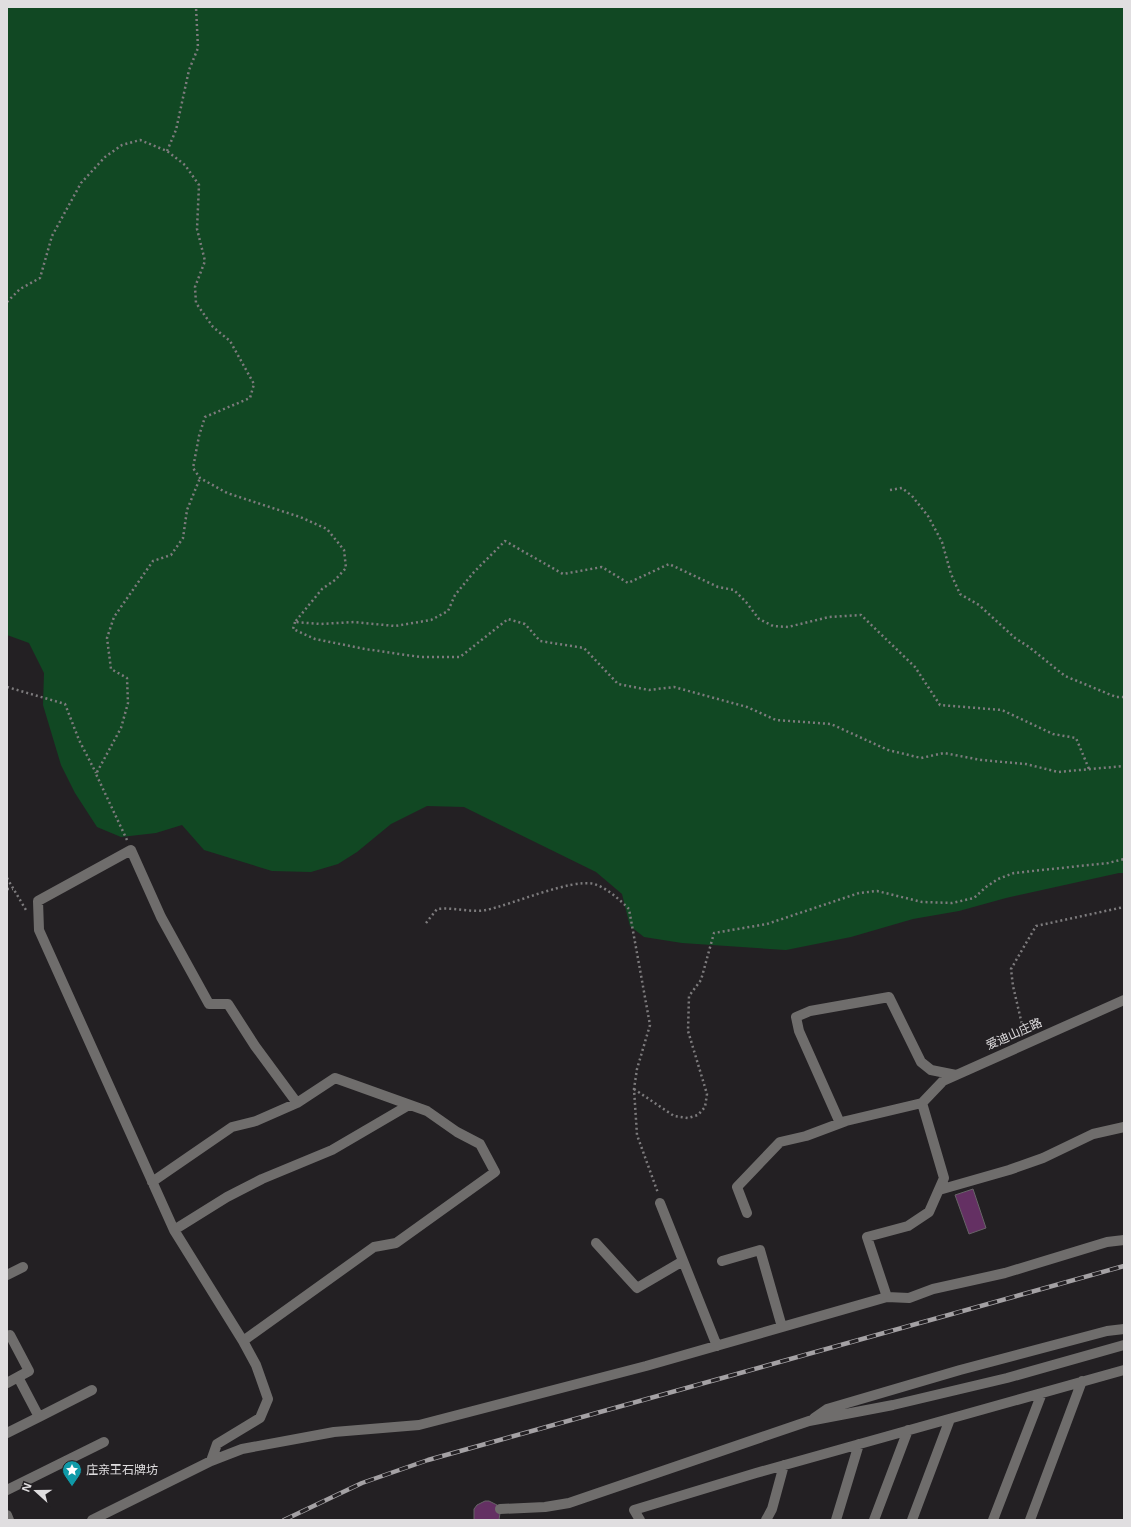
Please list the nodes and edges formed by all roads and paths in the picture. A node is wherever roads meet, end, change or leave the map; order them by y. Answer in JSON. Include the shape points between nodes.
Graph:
{"nodes":[{"id":1,"x":196,"y":7,"type":"edge"},
{"id":2,"x":167,"y":152,"type":"junction"},
{"id":3,"x":7,"y":302,"type":"edge"},
{"id":4,"x":200,"y":478,"type":"junction"},
{"id":5,"x":890,"y":490,"type":"dead end"},
{"id":6,"x":295,"y":622,"type":"junction"},
{"id":7,"x":7,"y":687,"type":"edge"},
{"id":8,"x":1124,"y":697,"type":"edge"},
{"id":9,"x":1124,"y":766,"type":"edge"},
{"id":10,"x":1089,"y":769,"type":"junction"},
{"id":11,"x":96,"y":774,"type":"junction"},
{"id":12,"x":131,"y":850,"type":"junction"},
{"id":13,"x":1124,"y":859,"type":"edge"},
{"id":14,"x":7,"y":878,"type":"edge"},
{"id":15,"x":7,"y":889,"type":"edge"},
{"id":16,"x":14,"y":889,"type":"junction"},
{"id":17,"x":1124,"y":907,"type":"edge"},
{"id":18,"x":28,"y":913,"type":"dead end"},
{"id":19,"x":426,"y":923,"type":"dead end"},
{"id":20,"x":1124,"y":1000,"type":"edge"},
{"id":21,"x":1027,"y":1043,"type":"junction"},
{"id":22,"x":956,"y":1075,"type":"junction"},
{"id":23,"x":634,"y":1089,"type":"junction"},
{"id":24,"x":297,"y":1103,"type":"junction"},
{"id":25,"x":922,"y":1103,"type":"junction"},
{"id":26,"x":409,"y":1105,"type":"junction"},
{"id":27,"x":840,"y":1123,"type":"junction"},
{"id":28,"x":1124,"y":1127,"type":"edge"},
{"id":29,"x":152,"y":1182,"type":"junction"},
{"id":30,"x":939,"y":1190,"type":"junction"},
{"id":31,"x":660,"y":1204,"type":"joint"},
{"id":32,"x":747,"y":1213,"type":"dead end"},
{"id":33,"x":174,"y":1230,"type":"junction"},
{"id":34,"x":1124,"y":1240,"type":"edge"},
{"id":35,"x":596,"y":1243,"type":"dead end"},
{"id":36,"x":683,"y":1261,"type":"junction"},
{"id":37,"x":722,"y":1261,"type":"dead end"},
{"id":38,"x":23,"y":1267,"type":"dead end"},
{"id":39,"x":7,"y":1275,"type":"edge"},
{"id":40,"x":887,"y":1297,"type":"junction"},
{"id":41,"x":782,"y":1328,"type":"junction"},
{"id":42,"x":1124,"y":1329,"type":"edge"},
{"id":43,"x":7,"y":1336,"type":"edge"},
{"id":44,"x":243,"y":1341,"type":"junction"},
{"id":45,"x":1124,"y":1345,"type":"edge"},
{"id":46,"x":717,"y":1346,"type":"junction"},
{"id":47,"x":1124,"y":1370,"type":"edge"},
{"id":48,"x":18,"y":1378,"type":"junction"},
{"id":49,"x":1082,"y":1381,"type":"junction"},
{"id":50,"x":7,"y":1384,"type":"edge"},
{"id":51,"x":92,"y":1390,"type":"dead end"},
{"id":52,"x":1042,"y":1393,"type":"junction"},
{"id":53,"x":39,"y":1416,"type":"junction"},
{"id":54,"x":950,"y":1419,"type":"junction"},
{"id":55,"x":809,"y":1421,"type":"junction"},
{"id":56,"x":908,"y":1430,"type":"junction"},
{"id":57,"x":7,"y":1433,"type":"edge"},
{"id":58,"x":104,"y":1442,"type":"dead end"},
{"id":59,"x":860,"y":1444,"type":"junction"},
{"id":60,"x":211,"y":1460,"type":"junction"},
{"id":61,"x":784,"y":1465,"type":"junction"},
{"id":62,"x":7,"y":1490,"type":"edge"},
{"id":63,"x":500,"y":1509,"type":"dead end"},
{"id":64,"x":7,"y":1515,"type":"edge"},
{"id":65,"x":10,"y":1520,"type":"edge"},
{"id":66,"x":92,"y":1520,"type":"edge"},
{"id":67,"x":640,"y":1520,"type":"edge"},
{"id":68,"x":766,"y":1520,"type":"edge"},
{"id":69,"x":836,"y":1520,"type":"edge"},
{"id":70,"x":874,"y":1520,"type":"edge"},
{"id":71,"x":912,"y":1520,"type":"edge"},
{"id":72,"x":993,"y":1520,"type":"edge"},
{"id":73,"x":1030,"y":1520,"type":"edge"}],
"edges":[{"from":1,"to":2,"type":"path","via":[[198,48],[189,70],[176,130]]},
{"from":2,"to":3,"type":"path","via":[[140,140],[122,145],[105,157],[81,184],[52,236],[40,278],[20,289]]},
{"from":2,"to":4,"type":"path","via":[[185,166],[199,185],[197,229],[205,261],[195,287],[196,303],[213,327],[230,342],[254,384],[250,398],[205,417],[193,468]]},
{"from":4,"to":6,"type":"path","via":[[227,492],[327,529],[344,550],[346,568],[336,580],[322,589]]},
{"from":4,"to":11,"type":"path","via":[[187,510],[183,538],[171,555],[153,561],[114,617],[107,638],[111,669],[127,678],[128,703],[121,728]]},
{"from":5,"to":8,"type":"path","via":[[902,488],[928,516],[942,542],[960,594],[979,605],[1015,638],[1065,676],[1101,691]]},
{"from":6,"to":10,"type":"path","via":[[293,629],[315,639],[420,657],[460,657],[508,619],[525,624],[540,641],[584,648],[618,684],[649,690],[674,688],[747,707],[776,720],[832,724],[888,750],[921,758],[944,753],[981,760],[1026,764],[1058,772]]},
{"from":6,"to":10,"type":"path","via":[[354,622],[395,626],[431,620],[448,611],[455,595],[505,541],[562,574],[602,567],[628,583],[669,564],[718,587],[734,590],[758,619],[773,626],[788,627],[829,617],[860,615],[915,667],[940,705],[1002,710],[1053,734],[1076,738]]},
{"from":7,"to":11,"type":"path","via":[[65,704]]},
{"from":9,"to":10,"type":"path"},
{"from":11,"to":12,"type":"path"},
{"from":12,"to":24,"type":"street","via":[[161,917],[210,1004],[228,1004],[254,1046]]},
{"from":12,"to":29,"type":"street","via":[[38,901],[39,930]]},
{"from":13,"to":23,"type":"path","via":[[1014,873],[998,879],[974,898],[952,903],[922,902],[877,891],[859,893],[767,924],[714,933],[701,980],[689,996],[688,1031],[707,1094],[705,1107],[698,1115],[688,1118],[674,1116]]},
{"from":14,"to":16,"type":"path"},
{"from":15,"to":16,"type":"path"},
{"from":16,"to":18,"type":"path"},
{"from":17,"to":21,"type":"path","via":[[1036,926],[1011,969]]},
{"from":19,"to":23,"type":"path","via":[[437,909],[484,910],[502,907],[531,896],[578,884],[593,884],[617,897],[628,909],[650,1025],[637,1068]]},
{"from":20,"to":21,"type":"street","name":"爱迪山庄路"},
{"from":21,"to":22,"type":"street","name":"爱迪山庄路"},
{"from":22,"to":25,"type":"street","name":"爱迪山庄路","via":[[943,1081]]},
{"from":22,"to":27,"type":"street","via":[[931,1070],[921,1062],[889,997],[810,1011],[796,1017],[799,1031]]},
{"from":23,"to":31,"type":"path","via":[[637,1135],[656,1184]]},
{"from":24,"to":26,"type":"street","via":[[335,1078]]},
{"from":24,"to":29,"type":"street","via":[[256,1121],[232,1127]]},
{"from":25,"to":27,"type":"street"},
{"from":25,"to":30,"type":"street","via":[[944,1178]]},
{"from":26,"to":33,"type":"street","via":[[332,1150],[262,1179]]},
{"from":26,"to":44,"type":"street","via":[[427,1112],[480,1144],[495,1172],[396,1243],[374,1247]]},
{"from":27,"to":32,"type":"street","via":[[806,1136],[780,1142],[737,1187]]},
{"from":28,"to":30,"type":"street","via":[[1093,1134],[1043,1158],[1010,1170]]},
{"from":29,"to":33,"type":"street"},
{"from":30,"to":40,"type":"street","via":[[929,1212],[908,1226],[867,1237]]},
{"from":31,"to":36,"type":"street"},
{"from":33,"to":44,"type":"street"},
{"from":34,"to":40,"type":"street","via":[[1107,1242],[1005,1273],[934,1289],[909,1298]]},
{"from":35,"to":36,"type":"street","via":[[637,1288]]},
{"from":36,"to":46,"type":"street"},
{"from":37,"to":41,"type":"street","via":[[760,1250]]},
{"from":38,"to":39,"type":"street"},
{"from":40,"to":41,"type":"street"},
{"from":41,"to":46,"type":"street"},
{"from":42,"to":55,"type":"street","via":[[1107,1331],[960,1370],[827,1409]]},
{"from":43,"to":48,"type":"street","via":[[10,1335],[29,1371]]},
{"from":44,"to":60,"type":"street","via":[[256,1365],[268,1399],[260,1418],[217,1444]]},
{"from":45,"to":55,"type":"street","via":[[1007,1378],[908,1402]]},
{"from":46,"to":60,"type":"street","via":[[419,1425],[334,1432],[242,1449]]},
{"from":47,"to":49,"type":"street"},
{"from":48,"to":50,"type":"street"},
{"from":48,"to":53,"type":"street"},
{"from":49,"to":52,"type":"street"},
{"from":49,"to":73,"type":"street"},
{"from":51,"to":53,"type":"street"},
{"from":52,"to":54,"type":"street"},
{"from":52,"to":72,"type":"street"},
{"from":53,"to":57,"type":"street"},
{"from":54,"to":56,"type":"street"},
{"from":54,"to":71,"type":"street"},
{"from":55,"to":63,"type":"street","via":[[569,1503]]},
{"from":56,"to":59,"type":"street"},
{"from":56,"to":70,"type":"street"},
{"from":58,"to":62,"type":"street"},
{"from":59,"to":61,"type":"street"},
{"from":59,"to":69,"type":"street"},
{"from":60,"to":66,"type":"street"},
{"from":61,"to":67,"type":"street","via":[[634,1510]]},
{"from":61,"to":68,"type":"street","via":[[772,1509]]},
{"from":64,"to":65,"type":"street"}]}
